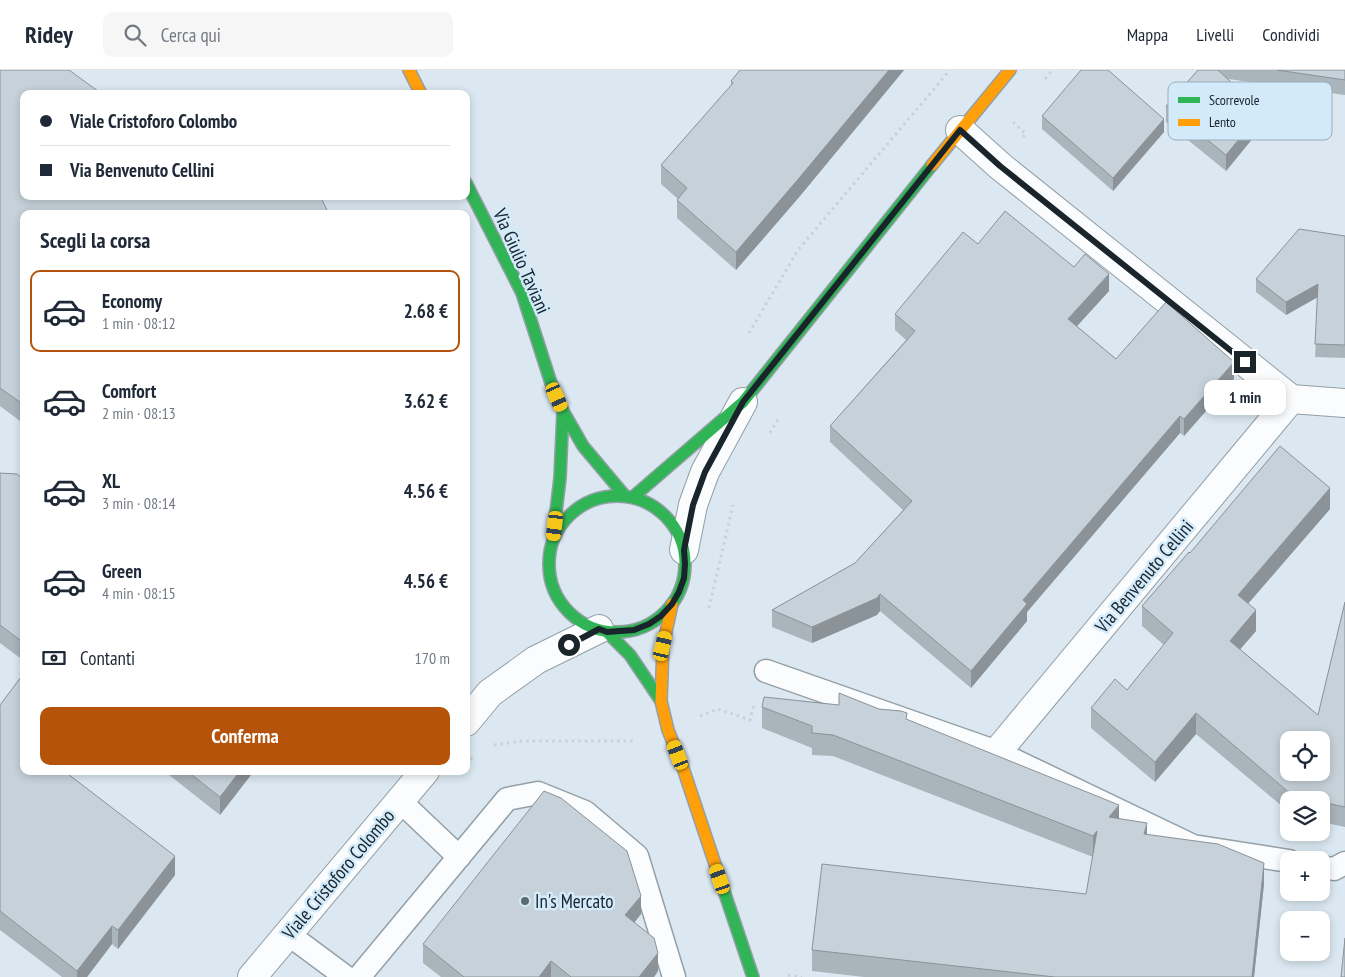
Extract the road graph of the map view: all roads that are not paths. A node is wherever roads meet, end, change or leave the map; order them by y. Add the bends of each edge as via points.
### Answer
1 (409, 70) edge
2 (1010, 70) edge
3 (419, 90) edge
4 (960, 130) junction
5 (470, 191) edge
6 (1291, 399) junction
7 (743, 402) junction
8 (1345, 404) edge
9 (564, 411) junction
10 (629, 496) junction
11 (553, 541) junction
12 (684, 550) junction
13 (672, 604) junction
14 (603, 631) junction
15 (766, 671) road end
16 (661, 701) junction
17 (470, 717) edge
18 (997, 752) junction
19 (422, 775) edge
20 (400, 801) junction
21 (459, 857) junction
22 (1280, 860) edge
23 (1345, 863) edge
24 (1330, 868) edge
25 (288, 934) junction
26 (252, 977) edge
27 (346, 977) edge
28 (359, 977) edge
29 (674, 977) edge
30 (753, 977) edge

1 - 3 main road
2 - 4 main road
4 - 6 street via 1000,166
4 - 7 main road
5 - 9 main road, Via Giulio Taviani via 522,293 551,383
6 - 8 street
6 - 18 street, Via Benvenuto Cellini
7 - 10 main road
7 - 12 street via 705,472 693,505
9 - 10 main road, Via Giulio Taviani via 584,446 610,480
9 - 11 main road, Via Giulio Taviani
10 - 11 main road via 612,496 575,510
10 - 12 main road via 649,504 667,518
11 - 14 main road via 549,567 555,593 570,614
12 - 13 main road via 684,578
13 - 14 main road via 661,616 634,630
13 - 16 main road via 663,646
14 - 16 main road via 630,656
14 - 17 street via 536,660 490,694
15 - 18 lane
16 - 30 main road via 668,730
18 - 22 lane via 1193,846
19 - 20 street, Viale Cristoforo Colombo
20 - 21 lane
20 - 25 street, Viale Cristoforo Colombo
21 - 28 lane
21 - 29 lane via 507,799 538,793 585,812 637,856
23 - 24 lane
25 - 26 street, Viale Cristoforo Colombo
25 - 27 lane

